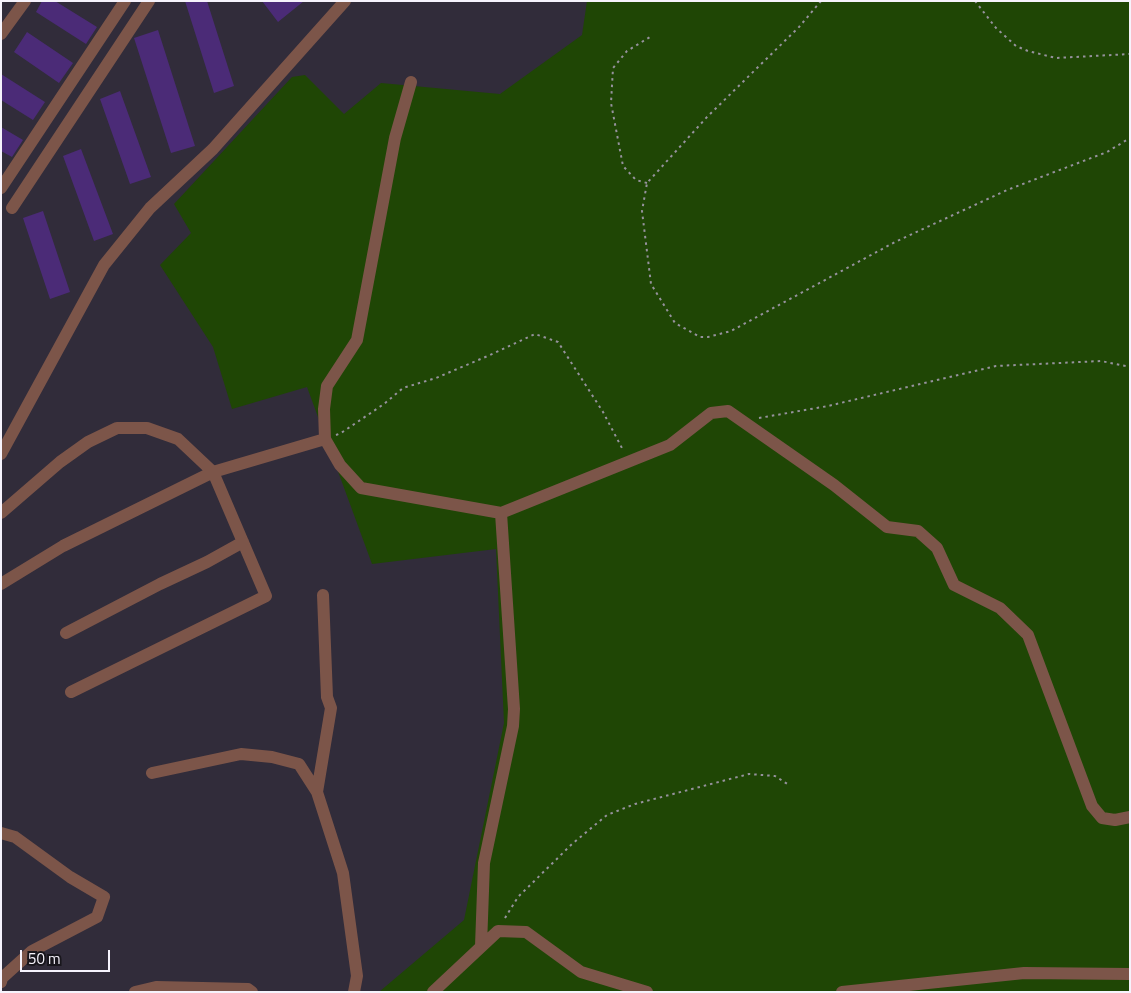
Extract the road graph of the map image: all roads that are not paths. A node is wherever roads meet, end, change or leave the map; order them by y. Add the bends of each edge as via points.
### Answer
1 (25, 1) edge
2 (125, 1) edge
3 (149, 1) edge
4 (345, 1) edge
5 (1, 34) edge
6 (411, 82) dead end
7 (1, 188) edge
8 (12, 208) dead end
9 (325, 439) junction
10 (1, 454) edge
11 (213, 472) junction
12 (1, 512) edge
13 (501, 513) junction
14 (243, 542) junction
15 (1, 584) edge
16 (323, 595) dead end
17 (66, 633) dead end
18 (71, 692) dead end
19 (152, 772) dead end
20 (317, 792) junction
21 (1130, 817) edge
22 (1, 833) edge
23 (481, 946) junction
24 (1130, 974) edge
25 (1, 982) edge
26 (135, 992) edge
27 (252, 992) edge
28 (354, 992) edge
29 (433, 992) edge
30 (647, 992) edge
31 (842, 992) edge

1 - 5 street
2 - 7 street
3 - 8 street
4 - 10 street via 212,149 150,208 104,265
6 - 9 street via 395,138 357,340 327,386
9 - 11 street
9 - 13 street via 340,465 361,488
11 - 12 street via 178,439 148,428 118,428 88,442 60,462
11 - 14 street
11 - 15 street via 63,546
13 - 21 street via 670,445 711,413 728,411 887,526 918,531 937,548 954,584 1000,608 1028,634 1092,806 1102,818
13 - 23 street via 514,709 484,863
14 - 17 street
14 - 18 street via 266,596
16 - 20 street via 327,697 331,708
19 - 20 street via 241,754 272,756 299,764
20 - 28 street via 343,873 357,976
22 - 25 street via 15,837 70,877 104,896 97,917 32,951
23 - 29 street
23 - 30 street via 498,931 526,932 581,972
24 - 31 street via 1024,973
26 - 27 street via 156,987 248,989

